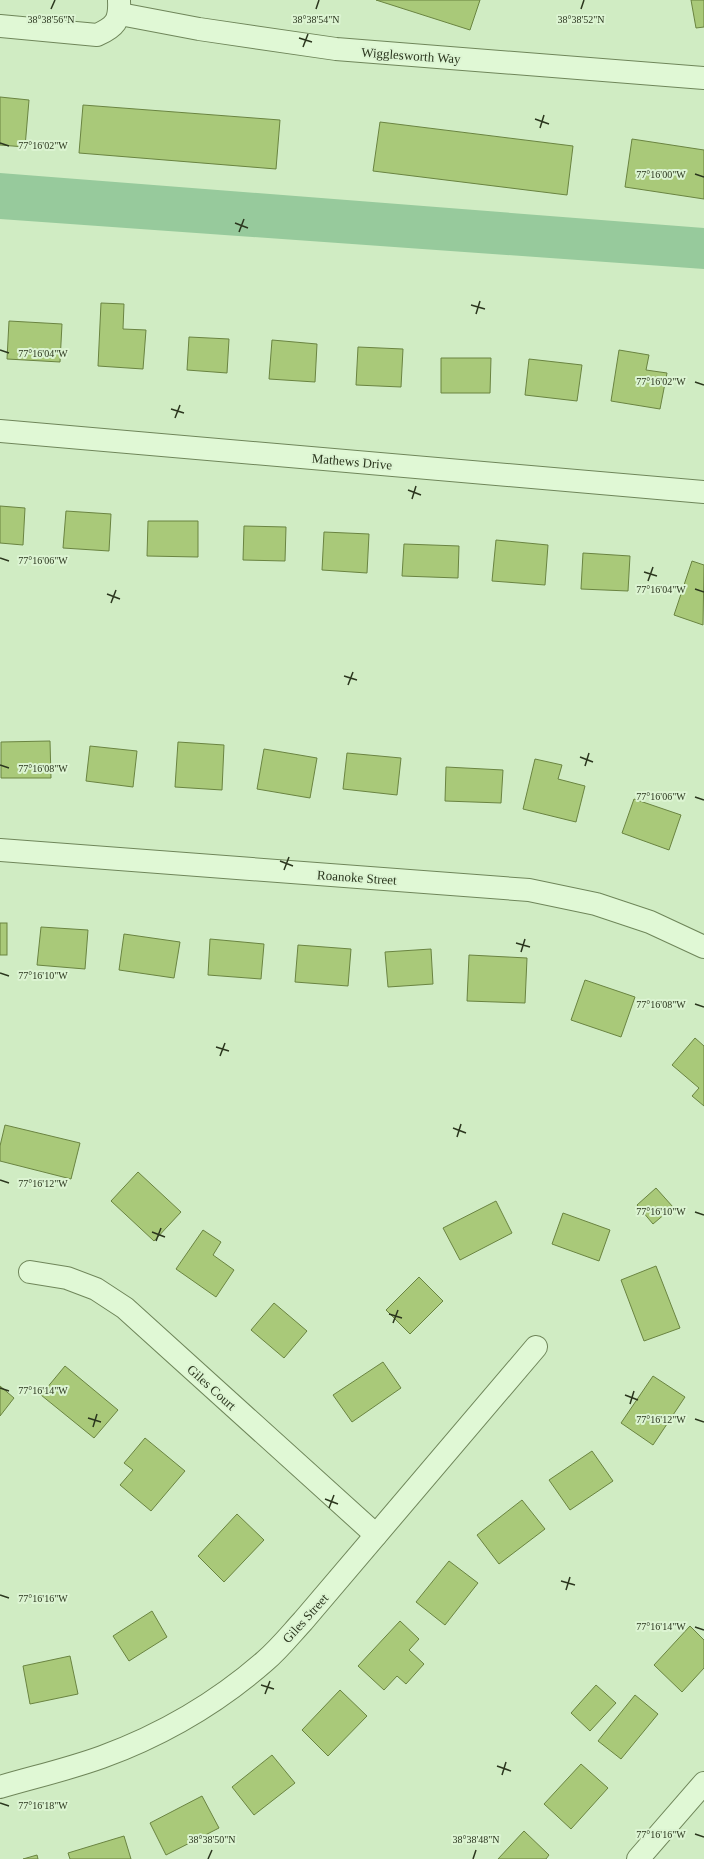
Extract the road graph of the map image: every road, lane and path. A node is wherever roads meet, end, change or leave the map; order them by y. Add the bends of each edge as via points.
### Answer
1 (119, 7) edge
2 (0, 26) edge
3 (704, 78) edge
4 (0, 431) edge
5 (704, 492) edge
6 (0, 850) edge
7 (704, 948) edge
8 (30, 1272) dead end
9 (536, 1347) dead end
10 (376, 1535) junction
11 (704, 1783) edge
12 (0, 1787) edge
13 (638, 1859) edge

1 - 2 street, Wigglesworth Way via 118,20 110,30 97,35
1 - 3 street, Wigglesworth Way via 199,29 336,49
4 - 5 street, Mathews Drive
6 - 7 street, Roanoke Street via 529,890 596,904 650,922
8 - 10 street, Giles Court via 75,1281 96,1289 125,1308
9 - 10 street, Giles Street
10 - 12 street, Giles Street via 303,1621 266,1660 224,1694 179,1723 141,1742 101,1758
11 - 13 street

